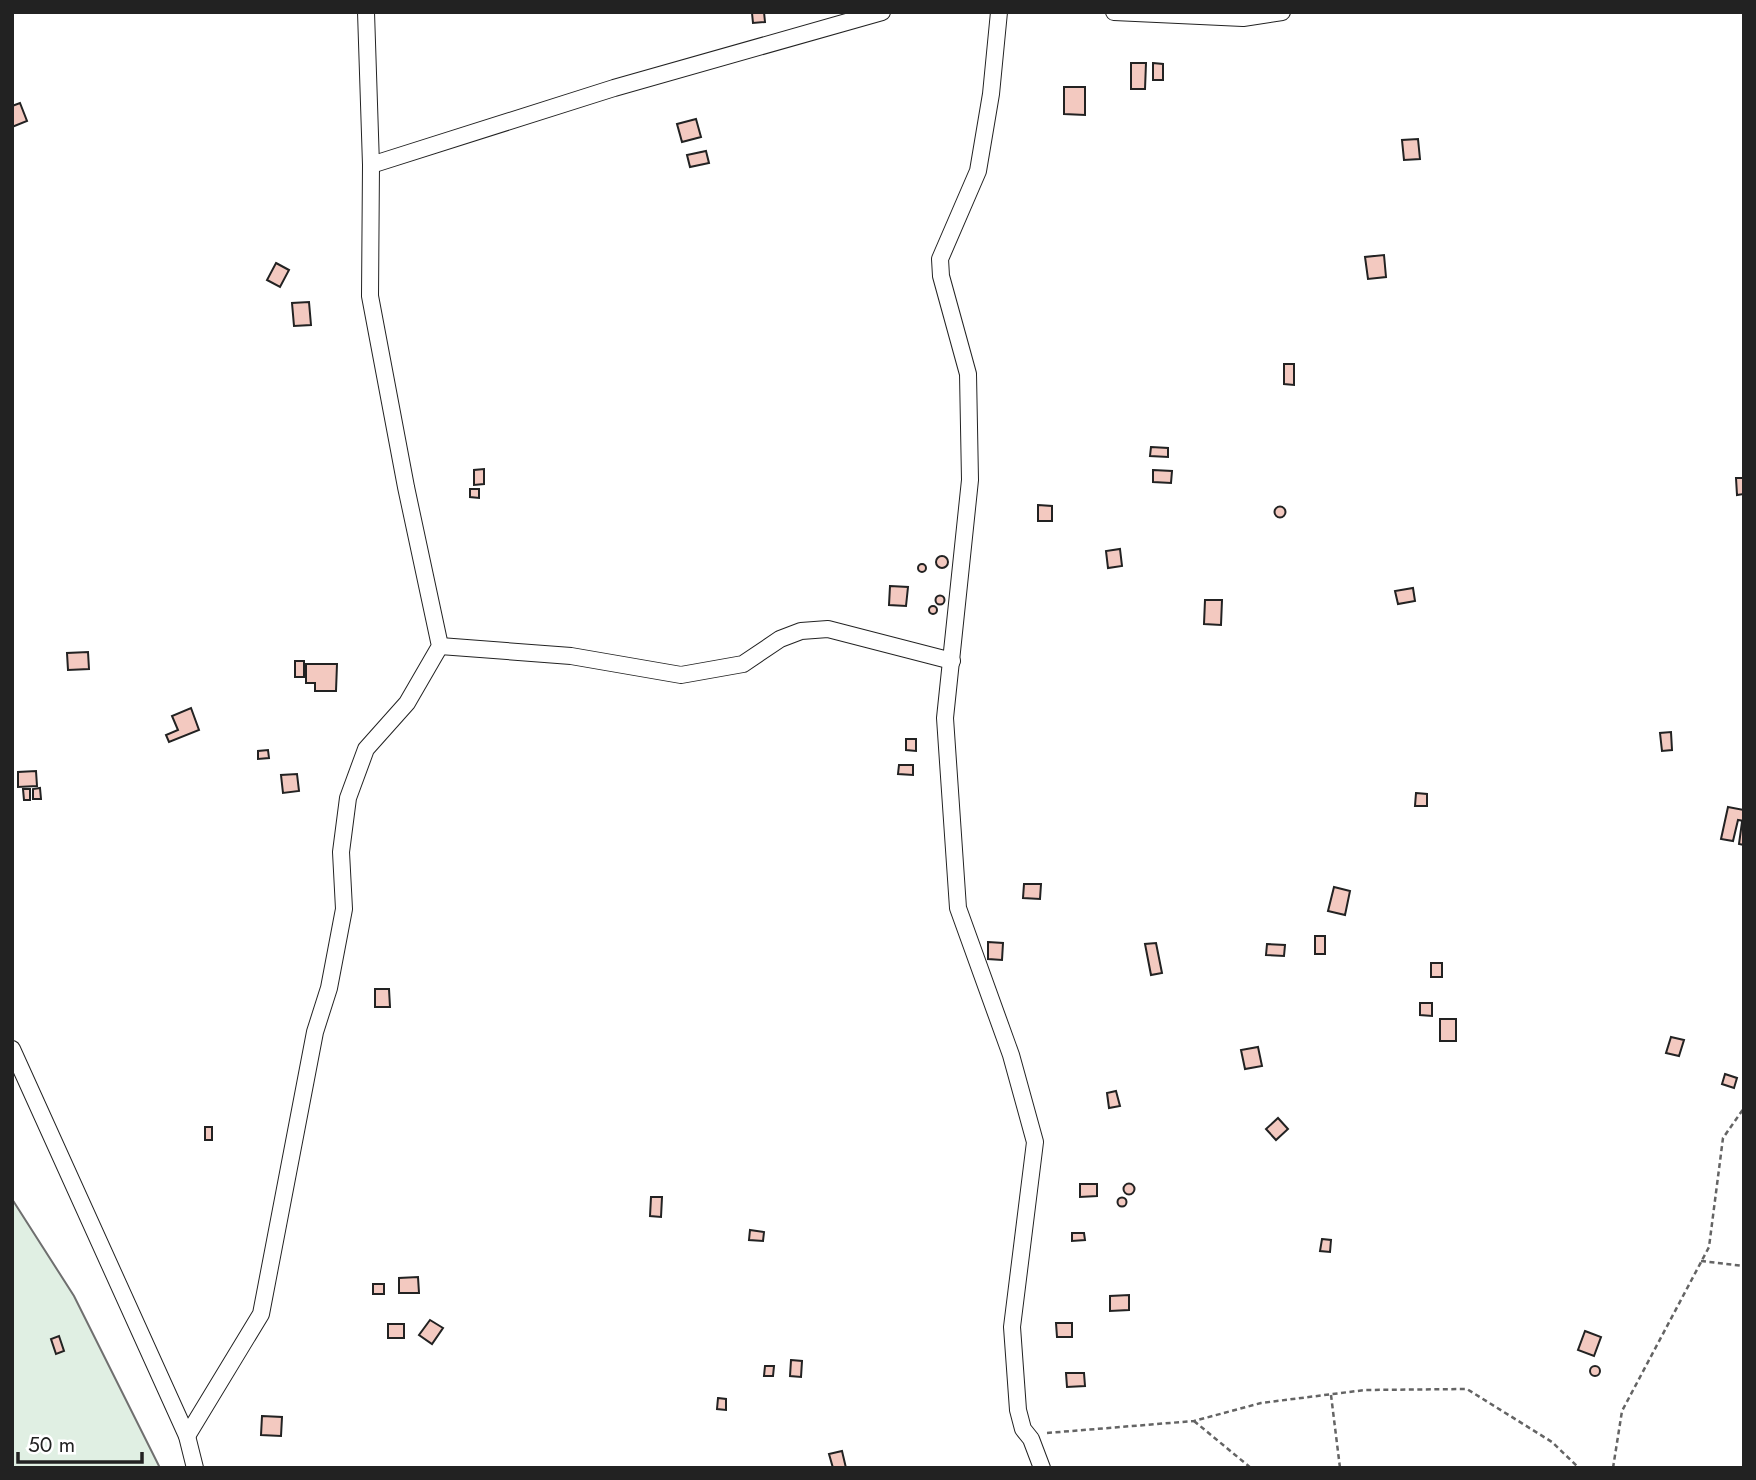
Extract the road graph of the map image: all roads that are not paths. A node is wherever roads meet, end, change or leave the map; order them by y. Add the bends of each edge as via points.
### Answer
1 (366, 12) edge
2 (884, 12) edge
3 (999, 12) edge
4 (1114, 12) edge
5 (1282, 12) edge
6 (372, 165) junction
7 (440, 646) junction
8 (952, 661) junction
9 (12, 1049) edge
10 (187, 1436) junction
11 (195, 1468) edge
12 (1042, 1468) edge

1 - 6 street
2 - 6 street via 614,88
3 - 8 street via 978,171 940,259 968,374 970,480
4 - 5 street via 1243,18
6 - 7 street via 370,296
7 - 8 street via 571,656 681,675 743,664 780,639 828,629
7 - 10 street via 407,702 366,749 348,798 341,852 344,909 329,988 315,1032 261,1314
8 - 12 street via 945,718 958,908 1012,1055 1035,1142 1012,1326 1018,1410
9 - 10 street
10 - 11 street

